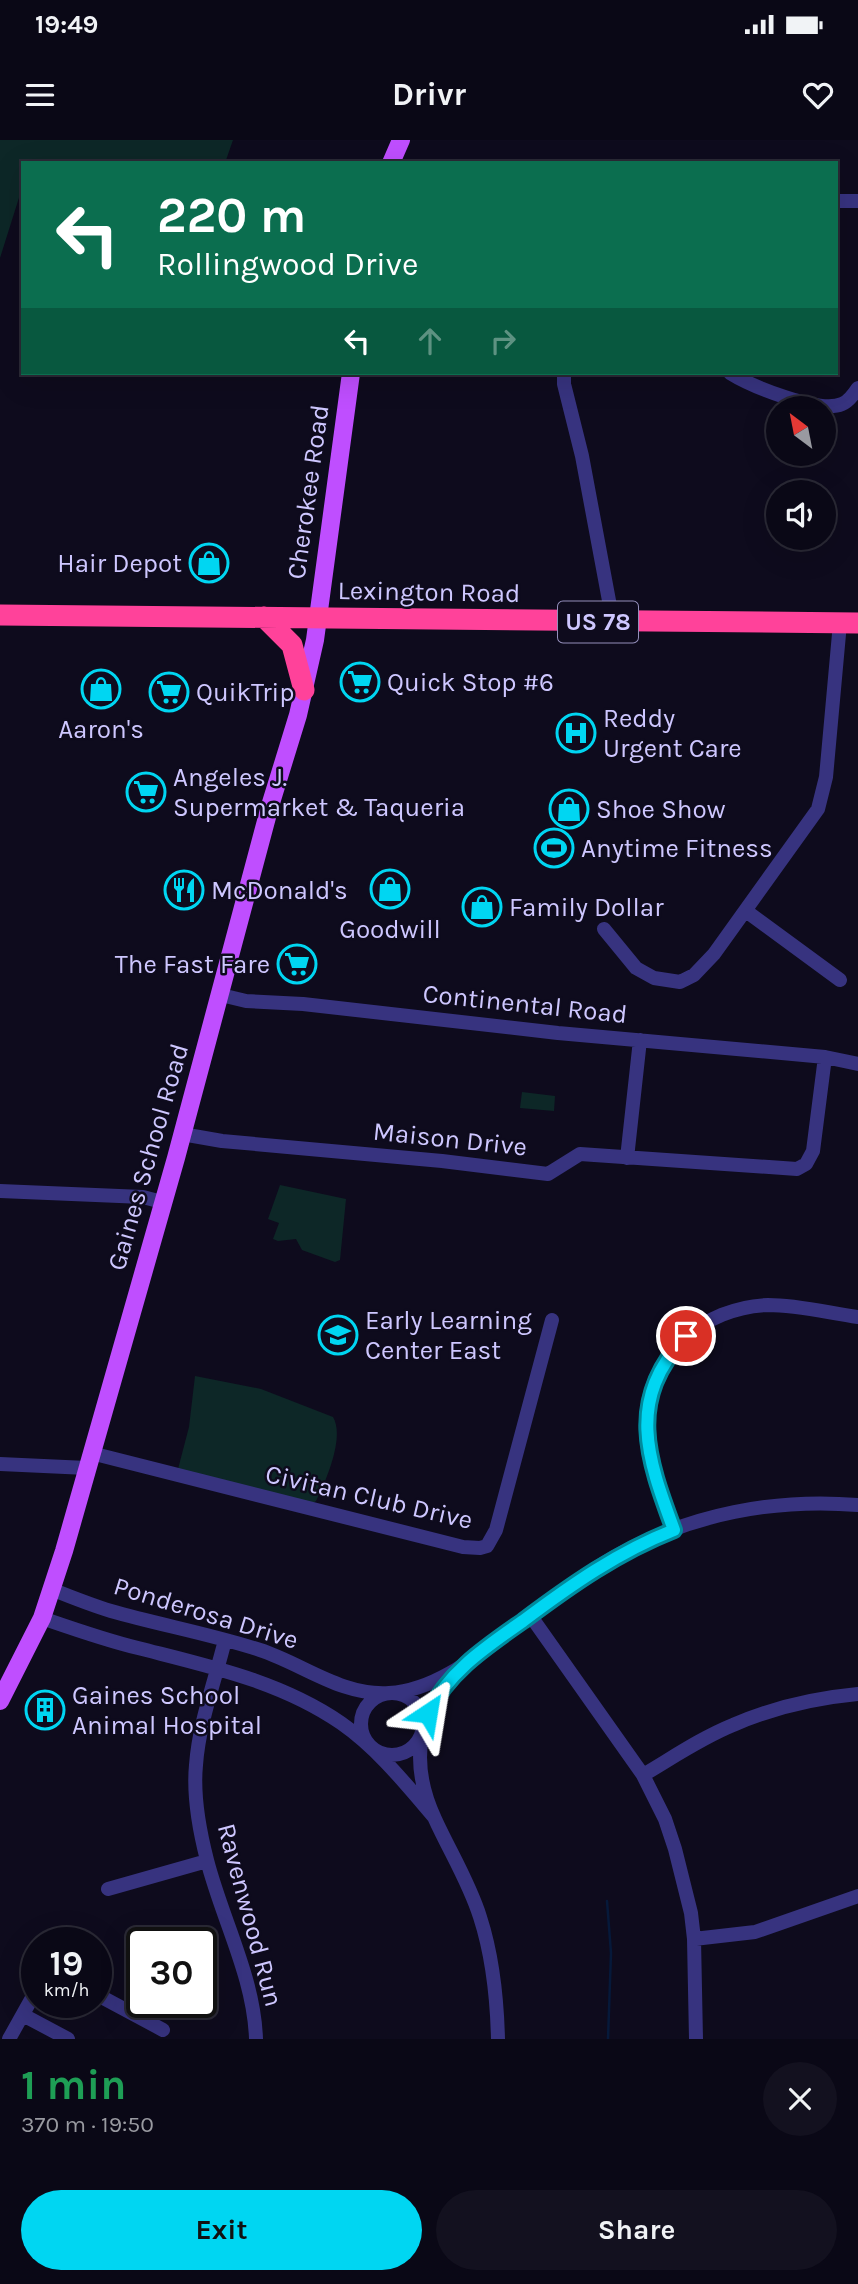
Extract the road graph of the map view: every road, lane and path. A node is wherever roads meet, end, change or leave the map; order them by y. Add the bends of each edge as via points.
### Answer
1 (401, 140) edge
2 (392, 161) edge
3 (838, 201) edge
4 (858, 201) edge
5 (858, 207) edge
6 (351, 375) edge
7 (564, 375) edge
8 (734, 375) edge
9 (858, 388) edge
10 (0, 615) edge
11 (264, 617) junction
12 (318, 618) junction
13 (613, 622) junction
14 (849, 623) edge
15 (304, 690) junction
16 (747, 911) junction
17 (604, 929) dead end
18 (840, 979) dead end
19 (221, 995) junction
20 (640, 1040) junction
21 (825, 1057) junction
22 (858, 1064) edge
23 (182, 1134) junction
24 (628, 1158) junction
25 (0, 1191) edge
26 (162, 1202) junction
27 (858, 1317) edge
28 (552, 1320) dead end
29 (89, 1460) junction
30 (0, 1464) edge
31 (858, 1505) edge
32 (674, 1530) junction
33 (51, 1590) junction
34 (530, 1615) junction
35 (42, 1618) junction
36 (225, 1640) junction
37 (464, 1664) junction
38 (218, 1669) junction
39 (390, 1693) junction
40 (858, 1694) edge
41 (0, 1701) edge
42 (422, 1732) junction
43 (371, 1747) junction
44 (643, 1775) junction
45 (434, 1817) junction
46 (207, 1861) junction
47 (107, 1889) dead end
48 (858, 1896) edge
49 (694, 1939) junction
50 (112, 2003) edge
51 (21, 2018) edge
52 (29, 2018) edge
53 (163, 2030) dead end
54 (9, 2039) edge
55 (68, 2039) edge
56 (256, 2039) edge
57 (498, 2039) edge
58 (696, 2039) edge

1 - 2 main road
3 - 4 street
4 - 5 street
6 - 12 main road, Cherokee Road
7 - 13 street
8 - 9 street via 784,397 830,406 844,404
10 - 11 highway, Lexington Road / US 78
11 - 12 highway, Lexington Road / US 78
11 - 15 highway via 292,645
12 - 13 highway, Lexington Road / US 78
12 - 15 main road, Gaines School Road
13 - 14 highway, Lexington Road / US 78
14 - 16 street via 827,777 818,809
15 - 19 main road, Gaines School Road
16 - 17 street via 714,954 680,982 654,978 636,968
16 - 18 street
19 - 20 street, Continental Road
19 - 23 main road, Gaines School Road
20 - 21 street, Continental Road
20 - 24 street
21 - 22 street, Continental Road
21 - 24 street, Maison Drive via 813,1151 797,1170
23 - 24 street, Maison Drive via 548,1174 580,1154
23 - 26 main road, Gaines School Road
25 - 26 street via 142,1197
26 - 29 main road, Gaines School Road
27 - 32 street via 754,1306 711,1319 673,1350 653,1386 646,1422 651,1462
28 - 29 street, Civitan Club Drive via 496,1530 487,1546 463,1548
29 - 30 street
29 - 33 main road, Gaines School Road
31 - 32 street, Ponderosa Drive via 782,1504 719,1515
32 - 34 street, Ponderosa Drive via 609,1560
33 - 35 main road, Gaines School Road
33 - 36 street, Ponderosa Drive
34 - 37 street, Ponderosa Drive
34 - 44 street
35 - 38 street, Ponderosa Drive
35 - 41 main road, Gaines School Road
36 - 38 street, Ravenwood Run
36 - 39 street, Ponderosa Drive via 279,1657 350,1689
37 - 39 street, Ponderosa Drive via 422,1685
37 - 42 street, Ponderosa Drive via 435,1700
38 - 43 street, Ponderosa Drive via 260,1681 313,1705
38 - 46 street, Ravenwood Run via 196,1764 197,1805
39 - 42 street via 410,1698 417,1705
39 - 43 street via 371,1701 365,1709 361,1729
40 - 44 street via 814,1700 751,1718 713,1734
42 - 43 street via 416,1744 399,1755 379,1753
42 - 45 street via 422,1775
43 - 45 street, Ponderosa Drive
44 - 49 street via 675,1849
45 - 57 street via 480,1916 494,1976
46 - 47 street
46 - 56 street, Ravenwood Run via 253,2009
48 - 49 street via 755,1933
49 - 58 street
50 - 53 street
51 - 54 street
52 - 55 street

